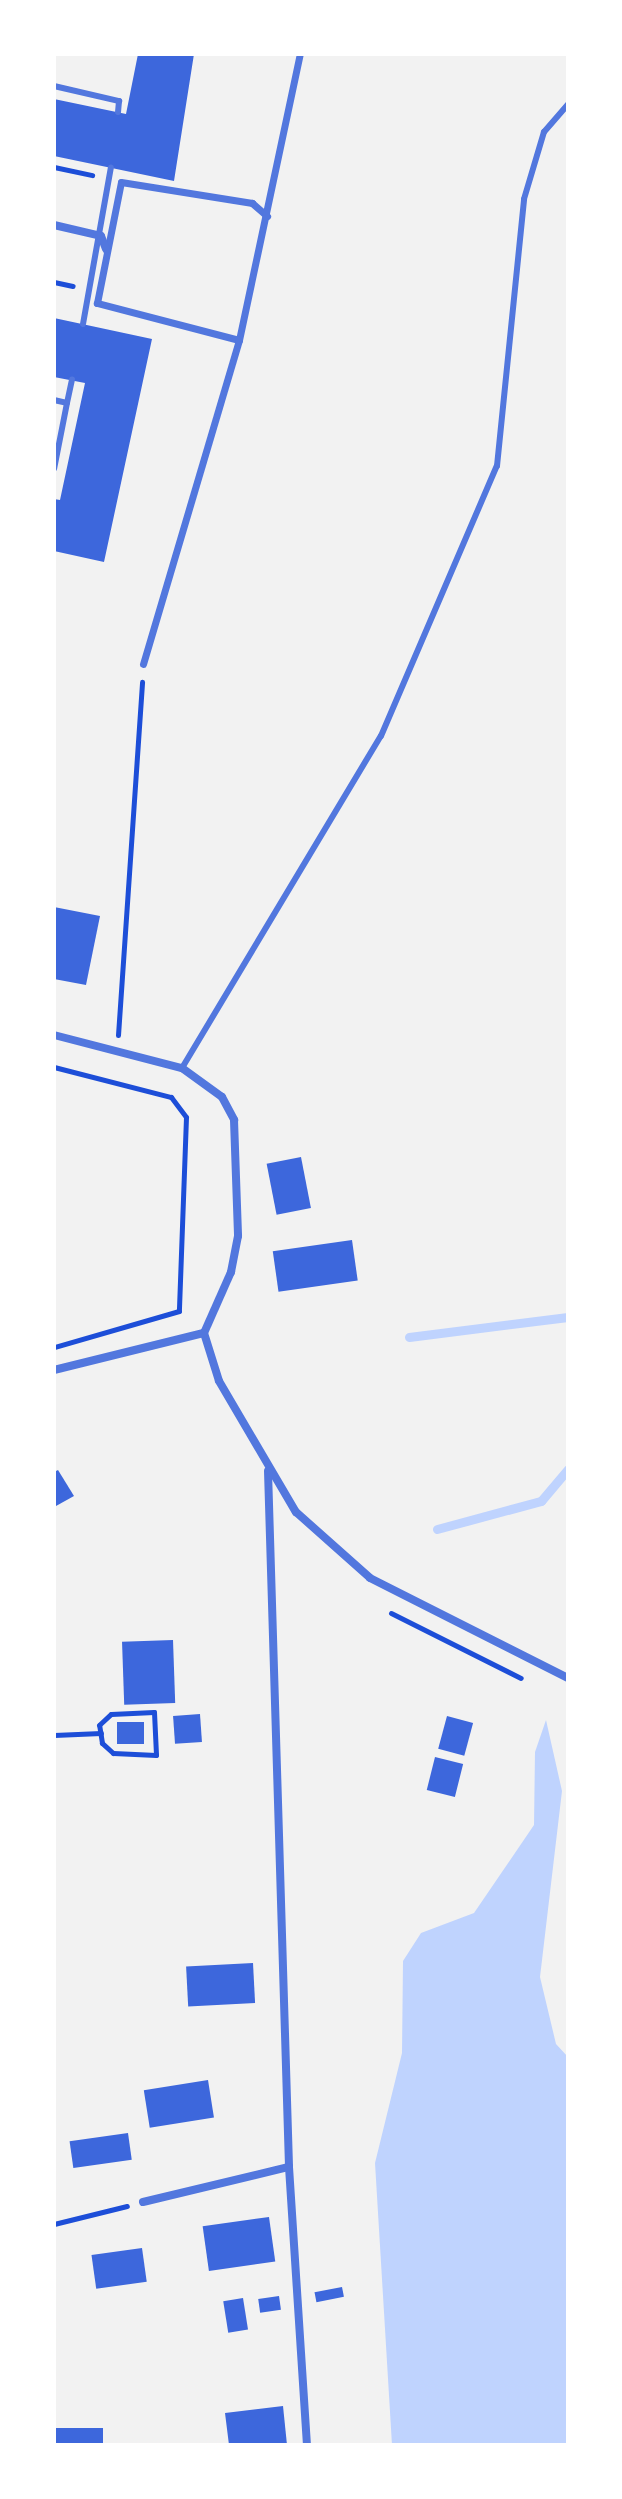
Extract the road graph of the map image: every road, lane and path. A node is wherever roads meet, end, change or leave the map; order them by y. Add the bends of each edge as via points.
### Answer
1 (300, 54) edge
2 (54, 86) edge
3 (568, 104) edge
4 (118, 112) dead end
5 (54, 167) edge
6 (111, 167) dead end
7 (109, 179) junction
8 (267, 216) junction
9 (54, 225) edge
10 (101, 236) junction
11 (106, 249) junction
12 (83, 324) dead end
13 (239, 340) junction
14 (72, 380) dead end
15 (54, 400) edge
16 (67, 403) junction
17 (54, 469) edge
18 (143, 664) joint
19 (54, 1035) edge
20 (117, 1048) junction
21 (54, 1067) edge
22 (182, 1068) junction
23 (204, 1333) junction
24 (54, 1347) edge
25 (54, 1370) edge
26 (268, 1471) junction
27 (383, 1609) dead end
28 (568, 1678) edge
29 (528, 1681) dead end
30 (101, 1733) junction
31 (54, 1735) edge
32 (289, 2167) junction
33 (143, 2202) joint
34 (54, 2224) edge
35 (307, 2445) edge

1 - 8 street
2 - 4 lane via 119,101
3 - 22 lane via 544,132 524,199 497,466 381,736
5 - 7 path
6 - 7 lane
7 - 10 lane
8 - 11 street via 252,203 121,182
8 - 13 street
9 - 10 street
10 - 11 street
10 - 12 lane
11 - 13 street via 97,303
13 - 18 street
14 - 16 lane
15 - 16 lane
16 - 17 lane
18 - 20 path
19 - 20 street
20 - 22 street
21 - 24 path via 171,1097 186,1117 179,1311
22 - 23 street via 222,1097 238,1153 231,1272
23 - 25 street
23 - 26 street via 219,1381
26 - 28 street via 296,1512 370,1578
26 - 32 street
27 - 29 path
30 - 30 path via 113,1753 156,1755 154,1712 111,1714
30 - 31 path
32 - 33 street
32 - 35 street
33 - 34 path

